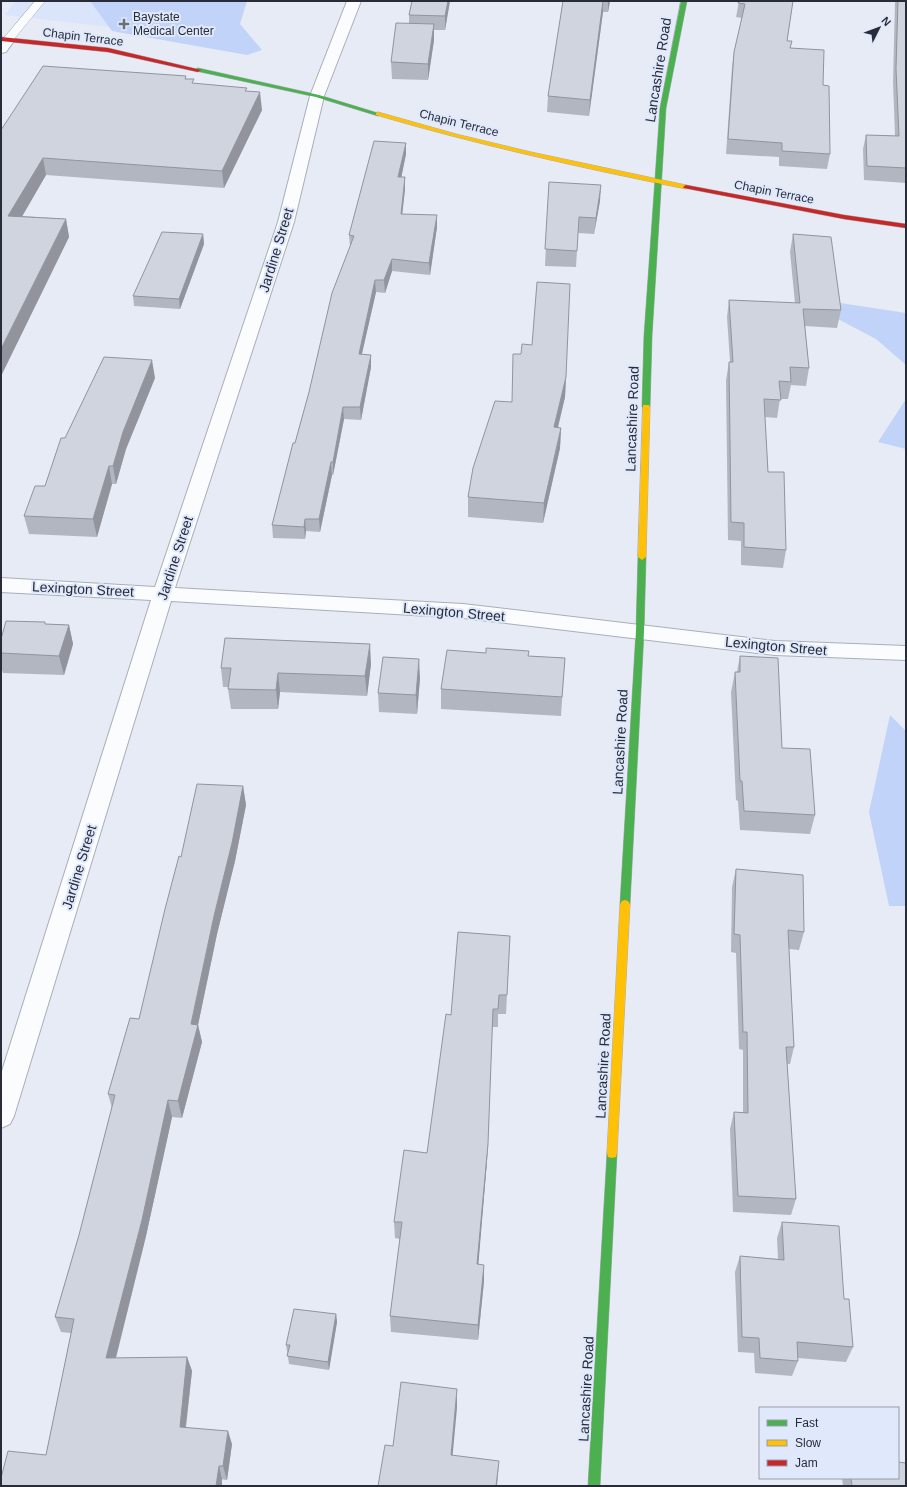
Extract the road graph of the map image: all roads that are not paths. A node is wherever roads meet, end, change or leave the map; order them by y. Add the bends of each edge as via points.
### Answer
1 (40, 1) edge
2 (354, 1) edge
3 (684, 1) edge
4 (2, 43) edge
5 (317, 96) junction
6 (659, 182) junction
7 (906, 226) edge
8 (1, 585) edge
9 (164, 594) junction
10 (640, 631) junction
11 (906, 653) edge
12 (1, 1116) edge
13 (594, 1486) edge

1 - 4 lane
2 - 5 street, Jardine Street
3 - 6 street, Lancashire Road via 664,108
4 - 5 street, Chapin Terrace via 108,50
5 - 6 street, Chapin Terrace via 446,134
5 - 9 street, Jardine Street via 286,222
6 - 7 street, Chapin Terrace via 844,217
6 - 10 street, Lancashire Road via 648,336
8 - 9 street, Lexington Street
9 - 10 street, Lexington Street via 463,611
9 - 12 street, Jardine Street
10 - 11 street, Lexington Street via 775,648
10 - 13 street, Lancashire Road

